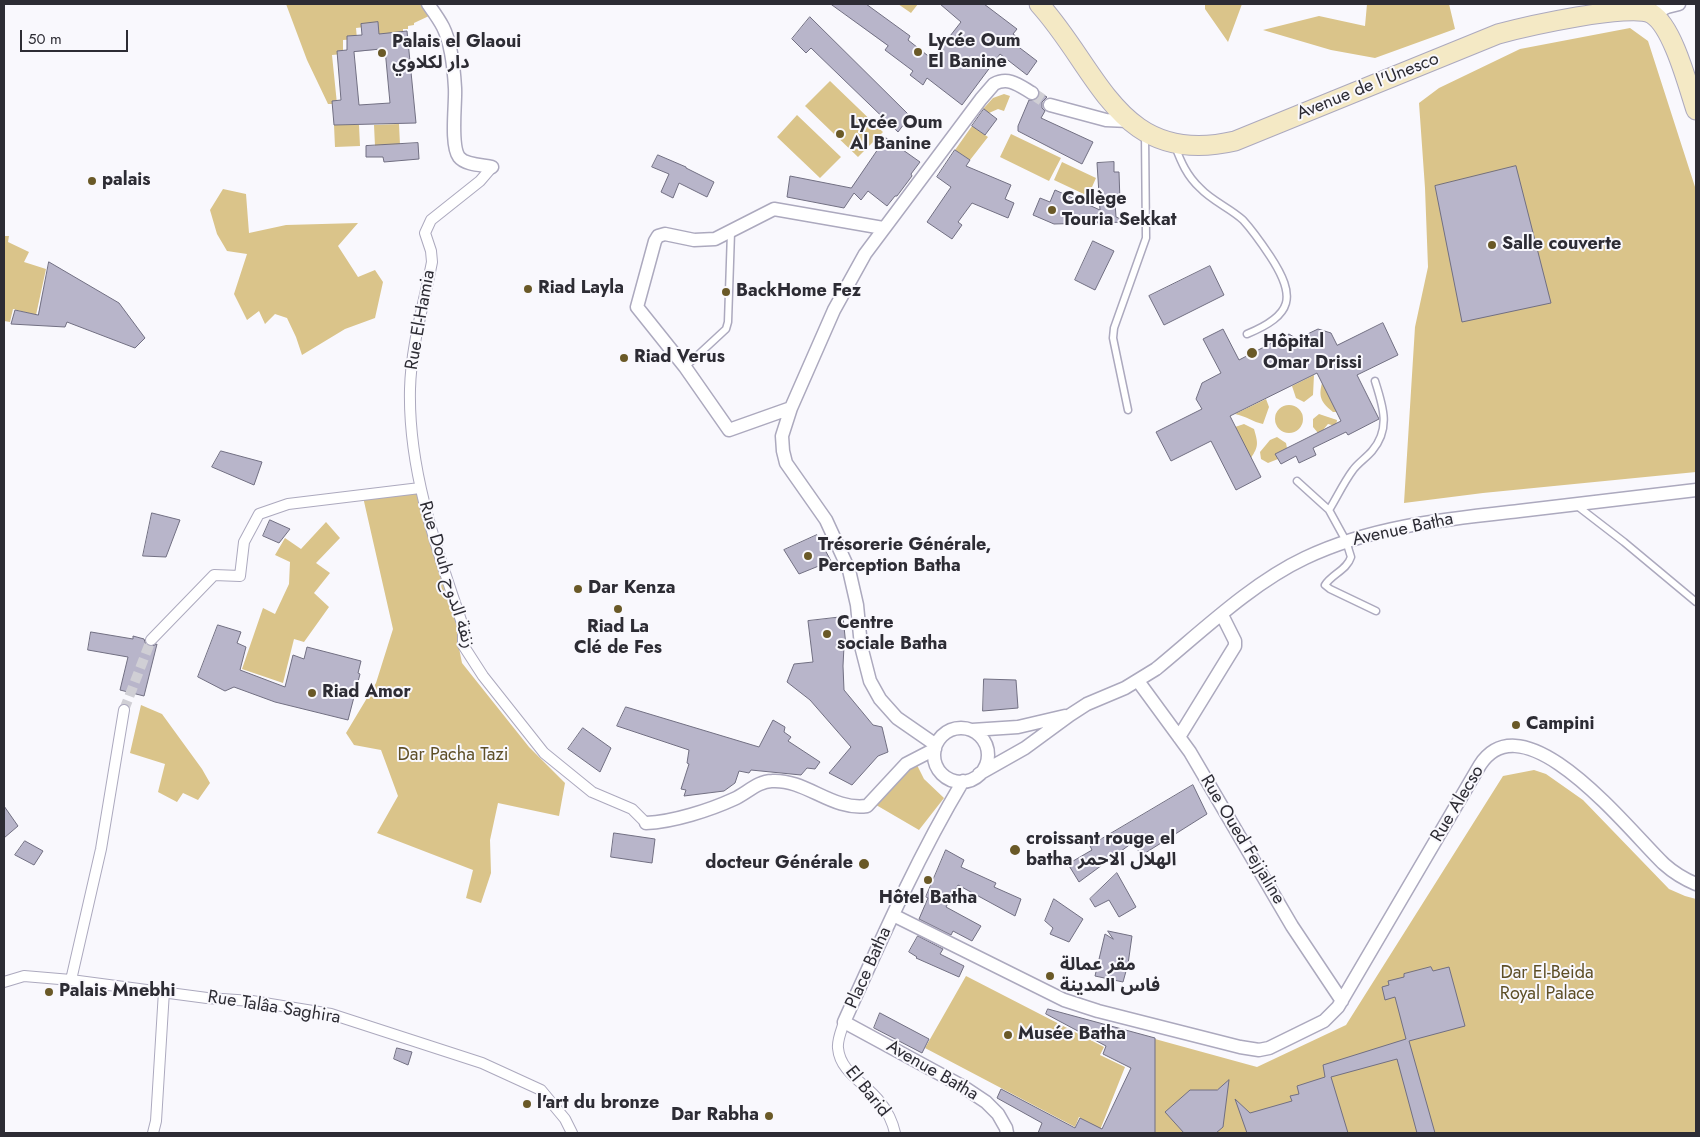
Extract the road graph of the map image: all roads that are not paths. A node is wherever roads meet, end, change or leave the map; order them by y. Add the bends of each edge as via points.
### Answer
1 (428, 4) edge
2 (1039, 4) edge
3 (1666, 7) edge
4 (1032, 93) tunnel mouth
5 (1050, 105) tunnel mouth
6 (1696, 110) edge
7 (1129, 121) junction
8 (1145, 132) junction
9 (1174, 142) junction
10 (492, 167) joint
11 (884, 228) junction
12 (731, 232) junction
13 (1247, 334) dead end
14 (685, 367) junction
15 (1375, 381) dead end
16 (791, 408) junction
17 (1128, 410) dead end
18 (1297, 481) dead end
19 (420, 488) junction
20 (1696, 490) edge
21 (1574, 504) junction
22 (1329, 510) junction
23 (1346, 541) junction
24 (1696, 602) edge
25 (1376, 611) dead end
26 (1222, 615) junction
27 (150, 640) tunnel mouth
28 (1138, 681) junction
29 (124, 710) tunnel mouth
30 (1070, 715) junction
31 (972, 730) junction
32 (1180, 737) junction
33 (936, 747) junction
34 (979, 774) junction
35 (963, 781) junction
36 (646, 823) joint
37 (1696, 884) edge
38 (893, 915) junction
39 (71, 980) junction
40 (4, 982) edge
41 (164, 991) junction
42 (1342, 1001) junction
43 (844, 1022) junction
44 (1010, 1132) edge
45 (153, 1133) edge
46 (572, 1133) edge
47 (895, 1133) edge

1 - 10 street, Rue El-Hamia via 444,28 452,60 454,138 459,157
2 - 7 main road, Avenue de l'Unesco via 1112,104
3 - 6 main road, Avenue de l'Unesco via 1667,32
3 - 9 main road, Avenue de l'Unesco via 1522,27 1235,141 1214,146
4 - 11 street via 1013,81 994,84
5 - 7 street via 1106,120
7 - 8 main road, Avenue de l'Unesco
8 - 9 main road, Avenue de l'Unesco
8 - 17 lane via 1146,238 1113,338
9 - 13 lane via 1184,169 1201,190 1242,219 1259,239 1285,282 1287,304 1279,316
10 - 19 street, Rue El-Hamia via 480,181 431,220 425,233 432,262 416,338 410,388 412,449
11 - 12 street via 774,209
11 - 16 street via 865,254 839,301
12 - 14 lane via 726,329
12 - 14 street via 706,240 665,234 658,236 655,242 637,307
14 - 16 street via 729,430
15 - 22 lane via 1383,410 1383,434 1353,470
16 - 33 street via 782,436 784,458 826,520 849,570 870,682 896,718
18 - 22 lane
19 - 27 street via 288,504 259,514 244,542 240,576 214,575
19 - 36 street, Rue Douh زنقة الدوح via 463,626 463,645 478,668 544,753 592,792 632,809
20 - 21 street, Avenue Batha
21 - 23 street, Avenue Batha via 1399,527
21 - 24 lane
22 - 23 lane
23 - 25 lane via 1352,557 1350,562 1325,585
23 - 26 street, Avenue Batha via 1279,572
26 - 28 street, Avenue Batha
26 - 32 street via 1235,643
28 - 30 street, Avenue Batha
28 - 32 street, Rue Oued Fejjaline
29 - 39 street via 100,849
30 - 31 street, Avenue Batha via 1018,727
30 - 34 street, Avenue Batha via 1025,748
31 - 33 street via 951,730 941,737
31 - 34 street via 987,750 987,761
32 - 42 street, Rue Oued Fejjaline via 1292,926
33 - 35 street via 935,762 942,774
33 - 36 street via 906,764 867,806 843,805 799,786 772,781 713,806 662,822
34 - 35 street
35 - 38 street
37 - 42 street, Rue Alecso via 1664,864 1605,803 1561,765 1525,747 1511,745 1498,748 1488,754 1480,765
38 - 42 street, Rue Alecso via 1064,1000 1247,1049 1269,1048 1316,1025 1328,1018
38 - 43 street, Place Batha
39 - 40 street, Rue Talâa Saghira via 24,976
39 - 41 street, Rue Talâa Saghira
41 - 45 street
41 - 46 street, Rue Talâa Saghira via 330,1014 482,1063 541,1090 565,1119
43 - 44 street, Avenue Batha via 962,1086 986,1102
43 - 47 street, El Barid via 837,1047 842,1059 849,1072 880,1102

